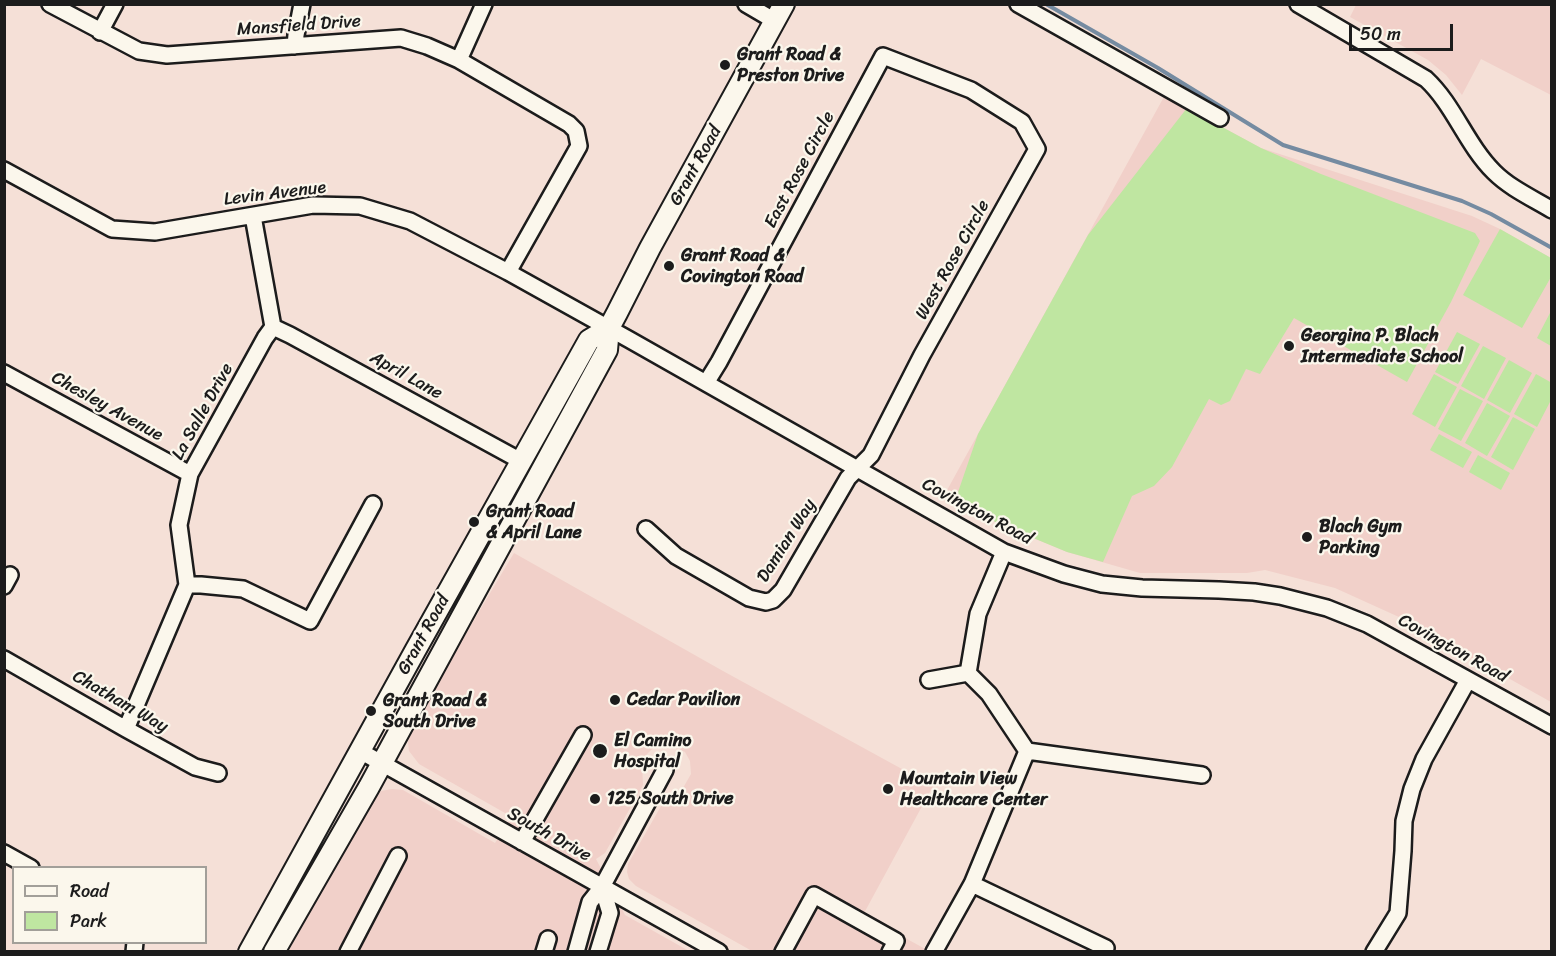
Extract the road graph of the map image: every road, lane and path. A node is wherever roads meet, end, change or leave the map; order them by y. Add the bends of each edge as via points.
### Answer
1 (50, 4) edge
2 (115, 4) edge
3 (302, 4) edge
4 (484, 4) edge
5 (746, 4) edge
6 (1018, 4) edge
7 (1298, 4) edge
8 (779, 13) edge
9 (100, 32) junction
10 (295, 46) junction
11 (459, 60) junction
12 (971, 90) joint
13 (1220, 118) dead end
14 (4, 170) edge
15 (1551, 210) edge
16 (253, 216) junction
17 (508, 272) junction
18 (273, 327) junction
19 (609, 328) junction
20 (4, 373) edge
21 (706, 383) junction
22 (521, 461) junction
23 (858, 469) junction
24 (190, 474) junction
25 (373, 504) dead end
26 (646, 529) dead end
27 (1004, 552) junction
28 (187, 585) junction
29 (4, 658) edge
30 (968, 673) junction
31 (929, 680) dead end
32 (1468, 680) junction
33 (1551, 726) edge
34 (126, 729) junction
35 (583, 735) dead end
36 (360, 751) junction
37 (1027, 751) junction
38 (382, 764) junction
39 (665, 770) dead end
40 (218, 773) dead end
41 (1202, 775) dead end
42 (522, 842) junction
43 (4, 853) edge
44 (398, 856) dead end
45 (29, 866) edge
46 (972, 884) junction
47 (602, 887) junction
48 (1106, 948) dead end
49 (249, 951) edge
50 (274, 951) edge
51 (348, 951) edge
52 (576, 951) edge
53 (598, 951) edge
54 (719, 951) edge
55 (783, 951) edge
56 (890, 951) edge
57 (934, 951) edge
58 (1374, 951) edge

1 - 9 street, Mansfield Drive
2 - 9 street
3 - 10 street
4 - 11 street
5 - 8 street
6 - 13 street
7 - 15 street via 1426,79 1438,90 1493,171
8 - 19 main road, Grant Road
9 - 10 street, Mansfield Drive via 139,51 167,55
10 - 11 street, Mansfield Drive via 401,38
11 - 17 street, Mansfield Drive via 576,131 579,147
12 - 21 street, East Rose Circle via 883,56
12 - 23 street, West Rose Circle via 1022,122 1037,149 871,455
14 - 16 street, Levin Avenue via 112,228 155,232
16 - 17 street, Levin Avenue via 313,205 360,206 410,220
16 - 18 street
17 - 19 street, Levin Avenue
18 - 22 street, April Lane
18 - 24 street, La Salle Drive
19 - 21 street, Covington Road
19 - 22 main road, Grant Road via 589,339
19 - 38 main road, Grant Road via 607,350
20 - 24 street, Chesley Avenue
21 - 23 street, Covington Road
22 - 36 main road, Grant Road
23 - 26 street, Damian Way via 848,478 792,577 773,600 766,602 749,598 676,556
23 - 27 street, Covington Road
24 - 28 street, La Salle Drive via 179,525
25 - 28 street via 310,621 243,590
27 - 30 street via 978,614
27 - 32 street, Covington Road via 1102,584 1254,592 1327,608 1366,624
28 - 34 street
29 - 34 street, Chatham Way
30 - 31 street
30 - 37 street via 989,694
32 - 33 street, Covington Road
32 - 58 street via 1424,759 1412,789 1404,821 1398,913
34 - 40 street, Chatham Way via 195,767
35 - 42 street
36 - 38 street, South Drive
36 - 49 main road, Grant Road
37 - 41 street
37 - 46 street
38 - 42 street, South Drive
38 - 50 main road, Grant Road
39 - 47 street
42 - 47 street, South Drive
43 - 45 street
44 - 51 street
46 - 48 street
46 - 57 street
47 - 52 street via 590,902
47 - 53 street via 610,913
47 - 54 street, South Drive
55 - 56 street via 814,895 896,941

